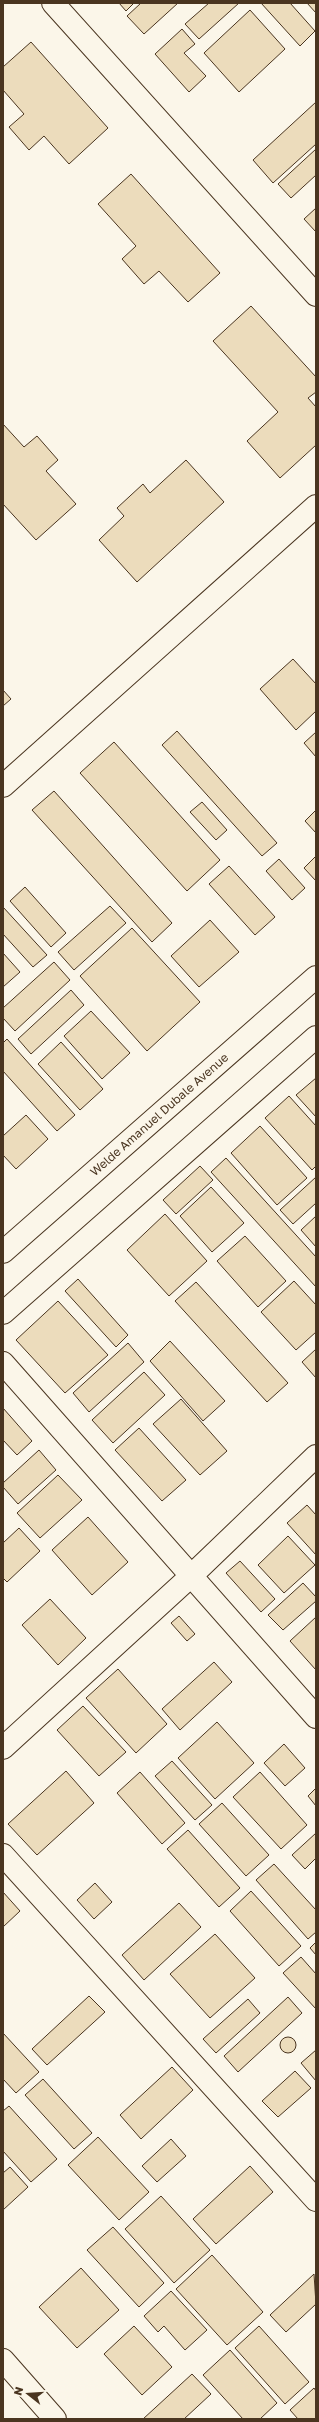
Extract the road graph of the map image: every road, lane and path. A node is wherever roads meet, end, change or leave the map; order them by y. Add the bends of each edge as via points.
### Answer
1 (53, 3) edge
2 (316, 295) edge
3 (316, 506) edge
4 (3, 786) edge
5 (316, 977) edge
6 (316, 1037) edge
7 (3, 1252) edge
8 (3, 1313) edge
9 (3, 1363) edge
10 (316, 1456) edge
11 (190, 1577) junction
12 (316, 1717) edge
13 (3, 1748) edge
14 (3, 1855) edge
15 (316, 2200) edge
16 (3, 2360) edge
17 (55, 2419) edge

1 - 2 street
3 - 4 street
5 - 7 street, Welde Amanuel Dubale Avenue
6 - 8 street
9 - 11 street
10 - 11 street
11 - 12 street
11 - 13 street
14 - 15 street
16 - 17 street

